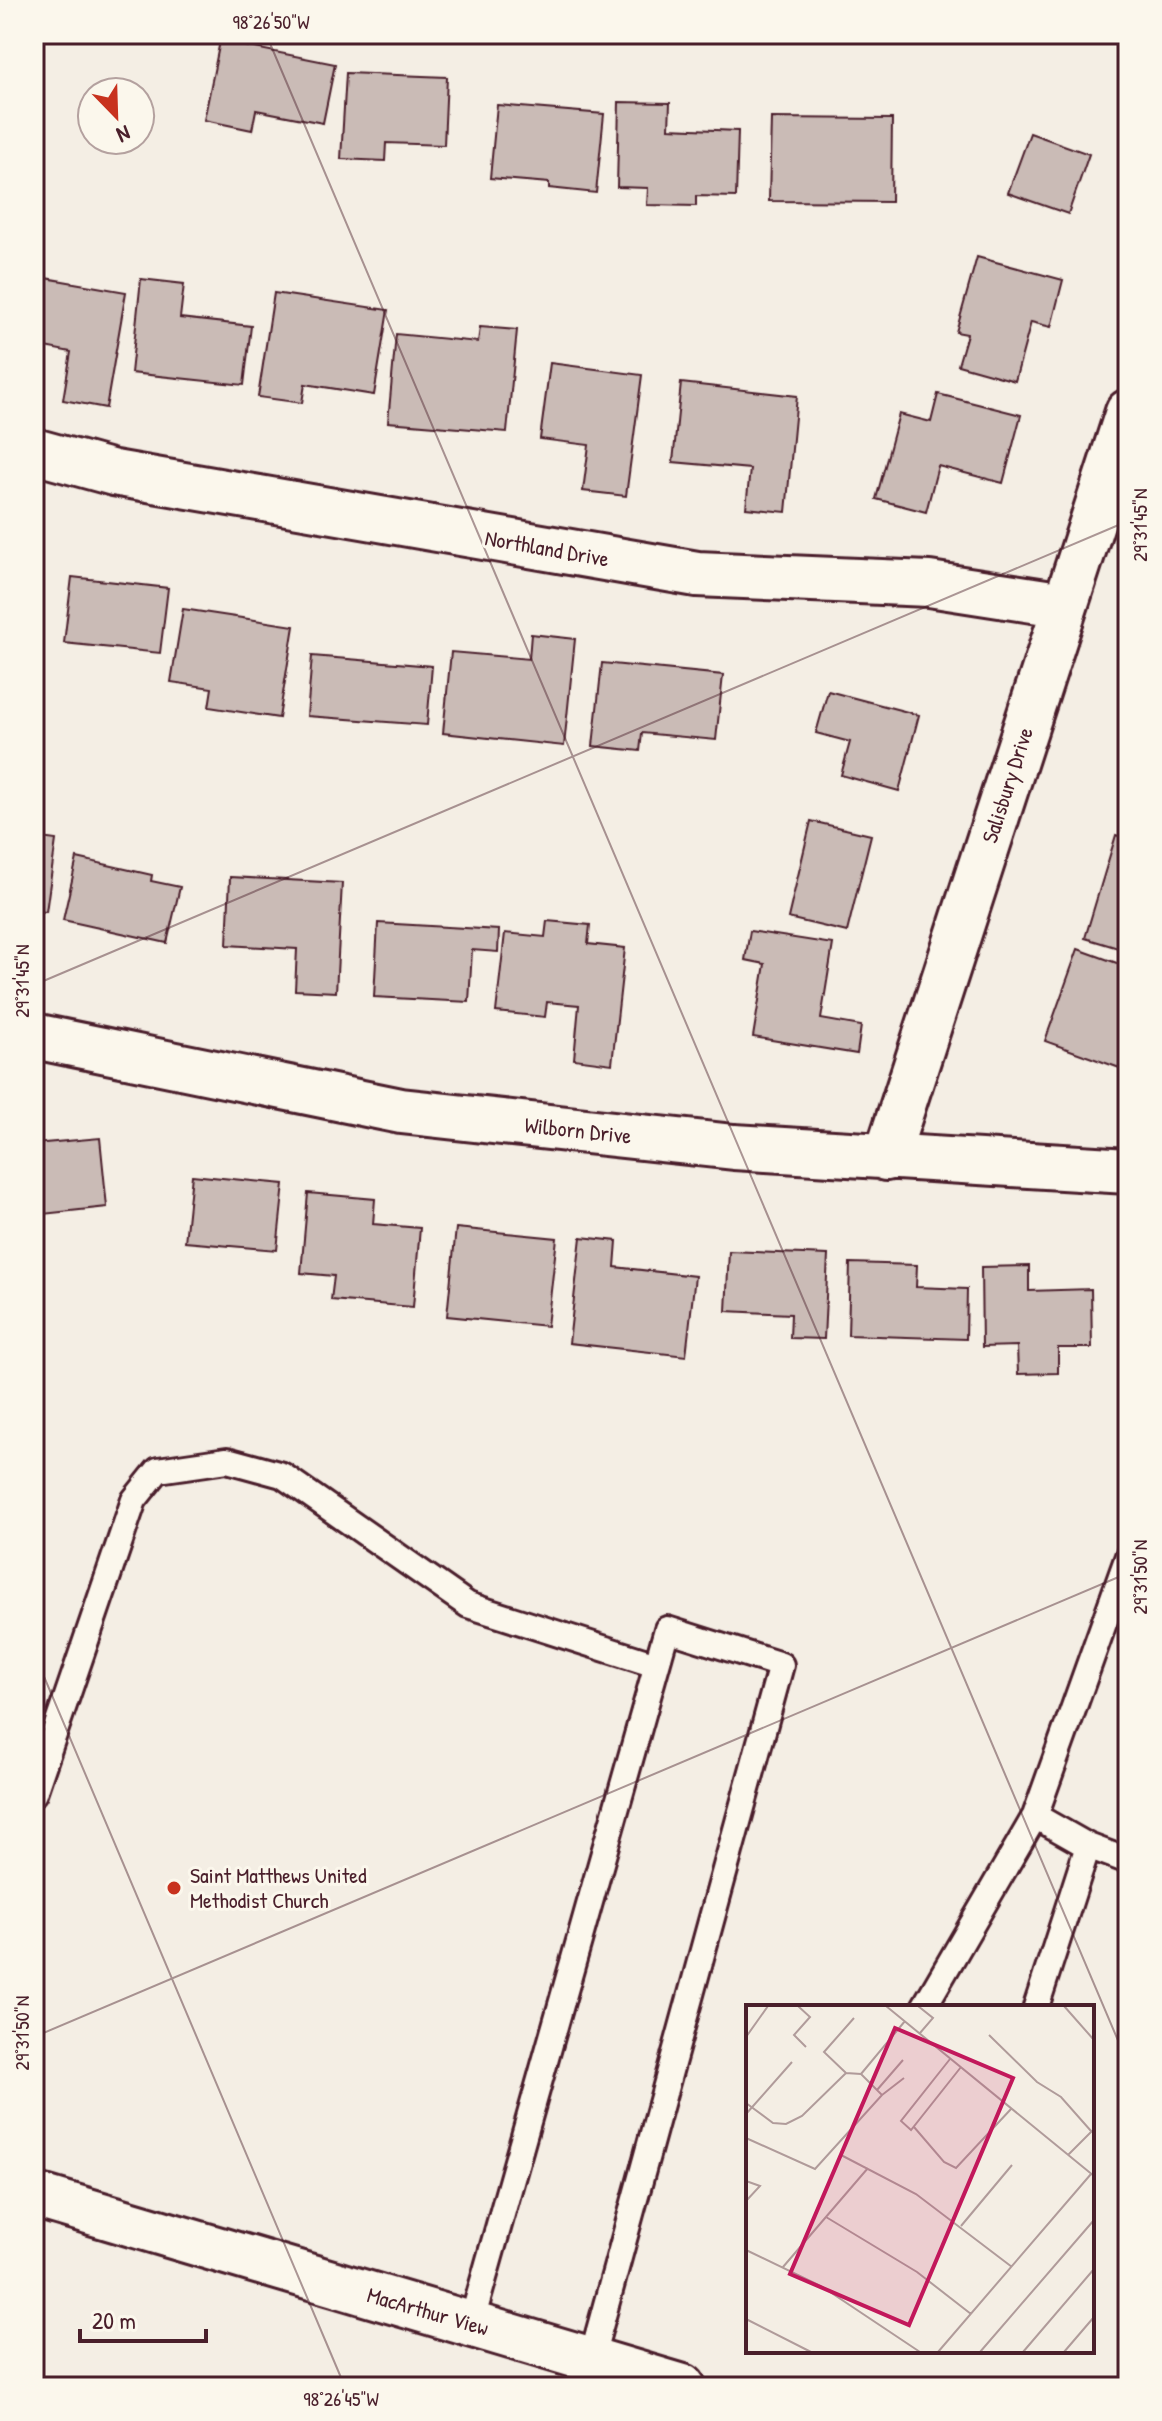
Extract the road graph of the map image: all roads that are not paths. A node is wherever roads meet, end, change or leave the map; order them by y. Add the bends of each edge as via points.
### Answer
1 (1128, 412) edge
2 (34, 451) edge
3 (1065, 605) junction
4 (34, 1036) edge
5 (886, 1158) junction
6 (1128, 1171) edge
7 (1128, 1556) edge
8 (656, 1665) junction
9 (34, 1793) edge
10 (1035, 1816) junction
11 (1088, 1846) junction
12 (1128, 1861) edge
13 (925, 2005) edge
14 (1037, 2005) edge
15 (34, 2195) edge
16 (471, 2324) junction
17 (591, 2360) junction
18 (683, 2387) edge

1 - 3 street, Salisbury Drive
2 - 3 street, Northland Drive via 114,473 697,574 929,584
3 - 5 street, Salisbury Drive
4 - 5 street, Wilborn Drive via 401,1111
5 - 6 street, Wilborn Drive
7 - 10 lane
8 - 9 lane via 468,1605 282,1475 227,1460 158,1470 134,1500
8 - 16 lane
8 - 17 lane via 667,1629 781,1665
10 - 11 lane
10 - 13 lane
11 - 12 lane
11 - 14 lane
15 - 16 street, MacArthur View
16 - 17 street, MacArthur View
17 - 18 street, MacArthur View

